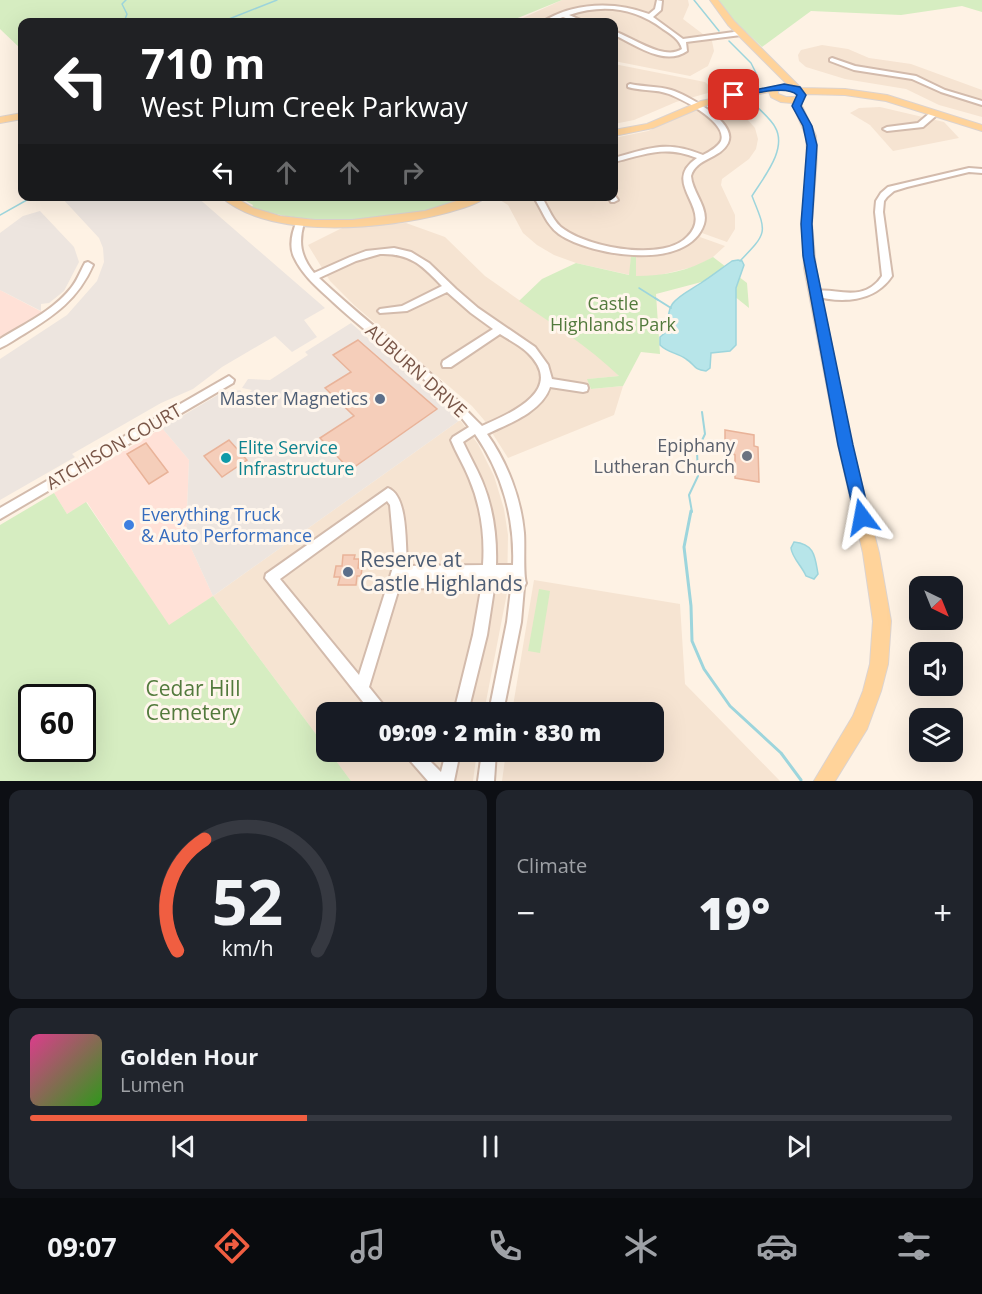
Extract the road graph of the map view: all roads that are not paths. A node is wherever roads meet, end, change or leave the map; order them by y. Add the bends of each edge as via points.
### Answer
1 (714, 0) edge
2 (659, 1) edge
3 (563, 15) junction
4 (649, 17) junction
5 (555, 18) edge
6 (571, 18) edge
7 (741, 33) junction
8 (618, 34) edge
9 (624, 36) junction
10 (618, 40) edge
11 (682, 41) junction
12 (832, 60) dead end
13 (782, 76) junction
14 (630, 86) dead end
15 (777, 92) junction
16 (798, 95) junction
17 (982, 103) edge
18 (695, 106) junction
19 (933, 113) junction
20 (18, 117) edge
21 (0, 120) edge
22 (803, 120) junction
23 (982, 128) edge
24 (887, 129) dead end
25 (618, 133) edge
26 (703, 158) junction
27 (618, 159) edge
28 (982, 171) edge
29 (234, 201) edge
30 (471, 201) edge
31 (540, 201) edge
32 (300, 223) junction
33 (87, 265) dead end
34 (314, 277) junction
35 (448, 287) junction
36 (816, 294) junction
37 (383, 311) dead end
38 (500, 329) junction
39 (0, 344) edge
40 (447, 364) dead end
41 (229, 380) dead end
42 (545, 382) junction
43 (583, 388) dead end
44 (478, 430) junction
45 (0, 514) edge
46 (397, 577) junction
47 (489, 577) junction
48 (520, 577) junction
49 (361, 690) junction
50 (371, 702) edge
51 (463, 702) edge
52 (498, 702) edge
53 (420, 762) edge
54 (451, 762) edge
55 (488, 762) edge
56 (441, 781) edge
57 (446, 781) edge
58 (486, 781) edge
59 (824, 781) edge

1 - 7 main road
2 - 4 street via 658,10
3 - 4 street via 598,4 621,6
3 - 5 street
3 - 6 street
4 - 11 street
7 - 11 street
7 - 13 main road
8 - 9 street
9 - 10 street
9 - 11 street via 672,57 684,52
12 - 17 street via 854,68 914,77
13 - 15 main road
13 - 16 main road
14 - 18 street via 667,91
15 - 16 main road
15 - 16 main road
15 - 18 main road via 738,94
15 - 22 main road
16 - 19 main road via 846,96
16 - 22 main road via 797,106
18 - 25 main road via 650,126
18 - 26 street via 716,119 726,132 723,145
19 - 23 main road
19 - 24 street via 920,125
20 - 21 main road
22 - 36 main road via 812,136 807,224
26 - 27 street via 662,147
26 - 31 street via 690,168 687,179 700,214 698,227 687,241 665,250 631,252 573,238 554,225
28 - 36 street via 969,170 891,189 880,201 879,212 887,276 884,283 872,292 855,296
29 - 32 main road via 254,213
30 - 32 main road via 414,217
32 - 34 street, AUBURN DRIVE via 297,253
33 - 39 street via 82,281 70,297
34 - 35 street via 364,254 389,251 420,260
34 - 44 street, AUBURN DRIVE via 456,404
35 - 37 street via 404,309
35 - 38 street
36 - 59 main road via 882,621 879,664 872,691 860,722
38 - 40 street
38 - 42 street via 535,354 544,370
41 - 45 street, ATCHISON COURT
42 - 43 street
42 - 44 street via 541,394 526,410
44 - 47 street via 457,440 483,503 489,529
44 - 48 street, AUBURN DRIVE via 502,471 514,506
46 - 47 street
46 - 49 street
46 - 49 street via 402,555 396,504 388,493 271,578
47 - 48 street
47 - 51 street
48 - 52 street, AUBURN DRIVE
49 - 50 street
53 - 56 street
54 - 57 street
55 - 58 street

